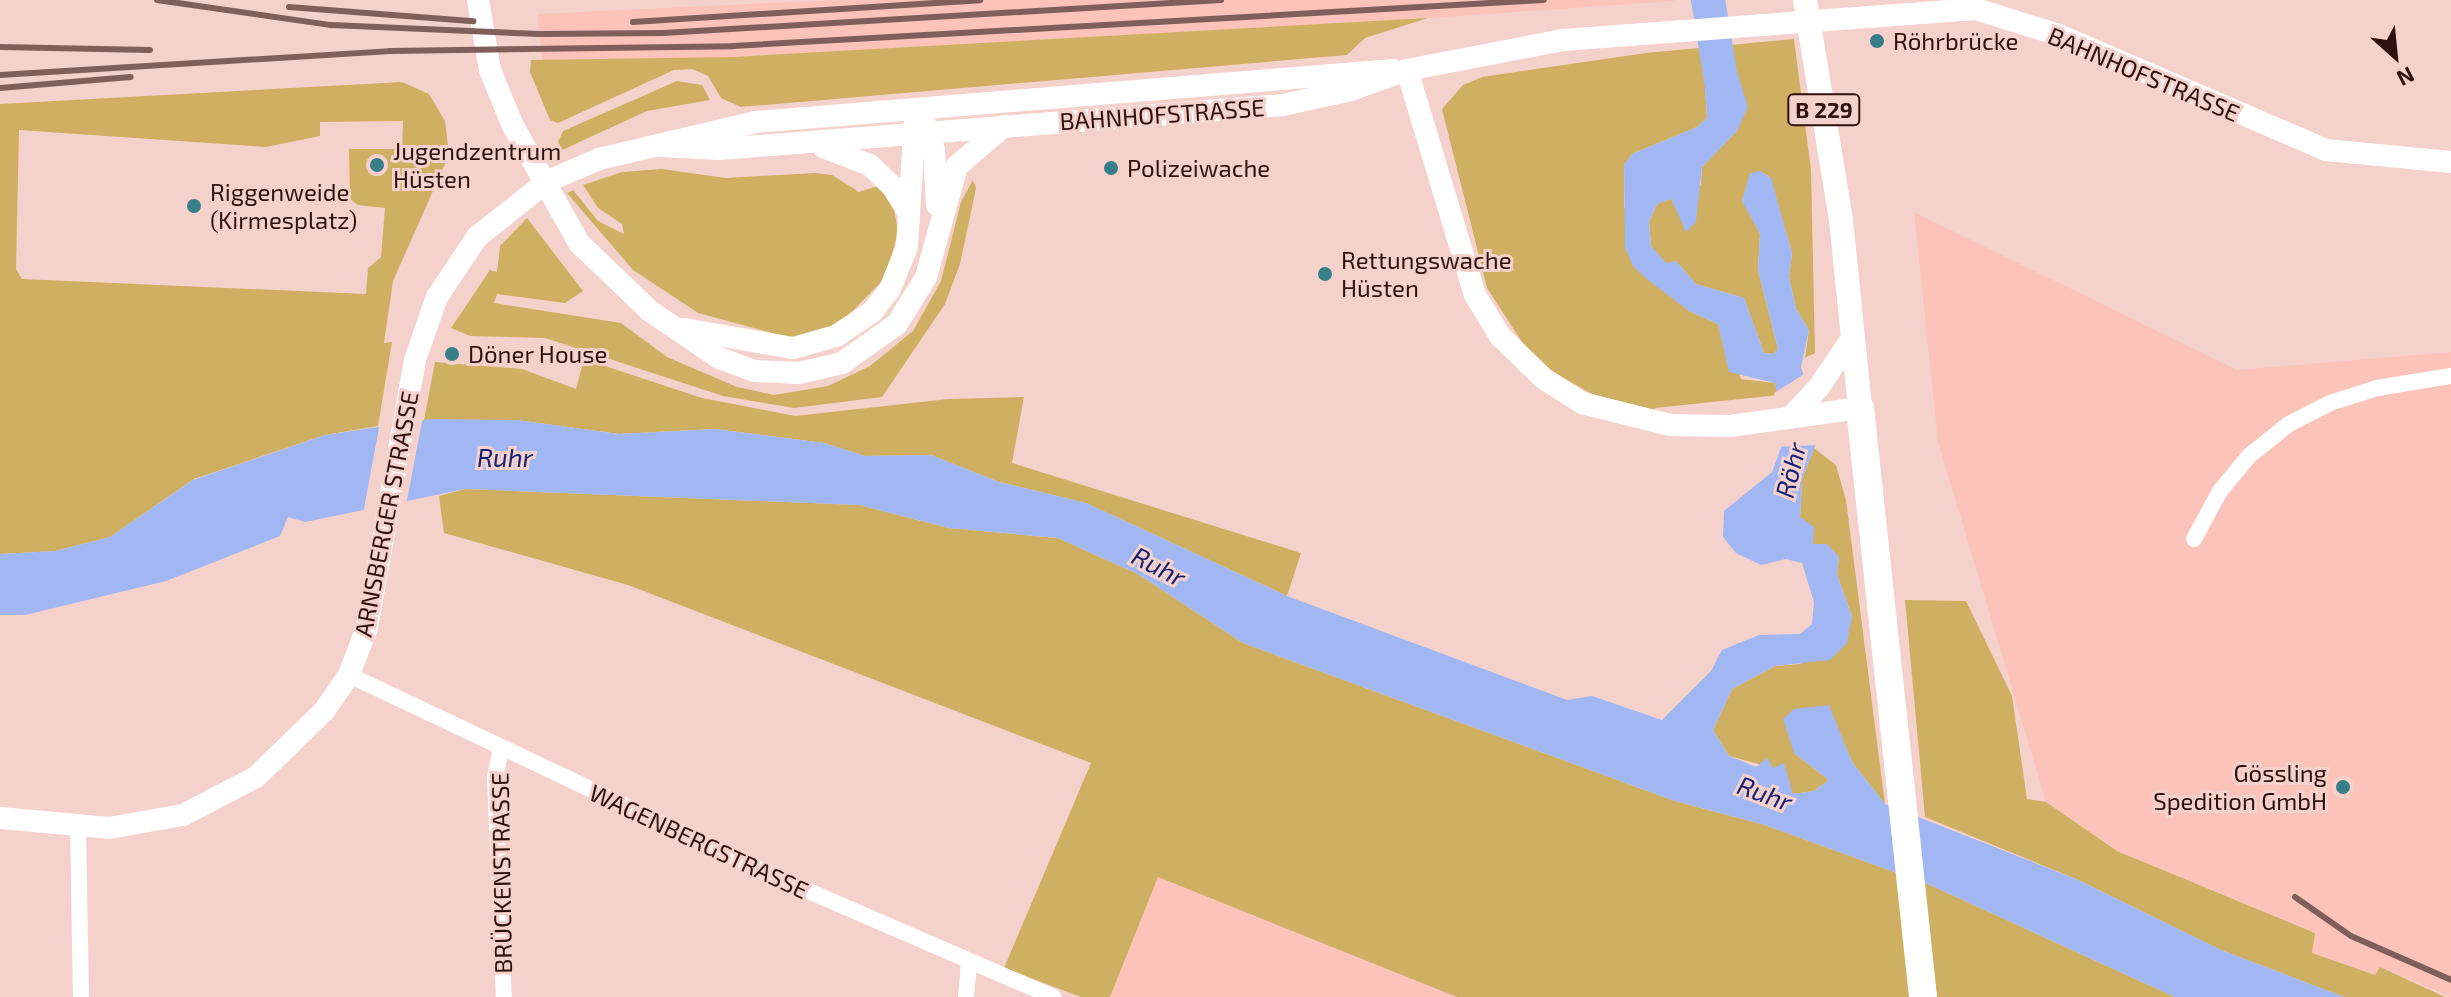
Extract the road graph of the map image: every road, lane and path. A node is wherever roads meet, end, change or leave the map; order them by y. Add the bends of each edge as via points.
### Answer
1 (478, 0) edge
2 (1805, 0) edge
3 (1407, 70) junction
4 (918, 106) junction
5 (1005, 126) junction
6 (921, 132) junction
7 (802, 143) junction
8 (660, 146) junction
9 (2451, 162) edge
10 (909, 215) junction
11 (939, 226) junction
12 (675, 327) junction
13 (1852, 338) junction
14 (2451, 376) edge
15 (1860, 408) junction
16 (1790, 418) junction
17 (2194, 539) dead end
18 (349, 675) junction
19 (501, 749) junction
20 (0, 818) edge
21 (78, 827) junction
22 (969, 964) junction
23 (81, 997) edge
24 (504, 997) edge
25 (966, 997) edge
26 (1053, 997) edge
27 (1923, 997) edge

1 - 12 street via 490,70 523,150 556,210 609,277
2 - 13 main road, B 229 via 1839,207
3 - 4 street, BAHNHOFSTRASSE
3 - 5 street, BAHNHOFSTRASSE via 1351,90 1283,105
3 - 9 street, BAHNHOFSTRASSE via 1563,40 1976,9 1998,12 2294,139 2380,158
3 - 16 street via 1468,277 1500,336 1543,378 1582,403 1670,425 1730,426
4 - 6 street
4 - 8 street, ARNSBERGER STRASSE via 722,126
5 - 6 street, BAHNHOFSTRASSE
5 - 11 street via 957,166
6 - 7 street, ARNSBERGER STRASSE
6 - 10 street
6 - 11 street
7 - 8 street, ARNSBERGER STRASSE via 720,149
7 - 10 street, ARNSBERGER STRASSE via 849,153 870,165 892,186
8 - 18 street, ARNSBERGER STRASSE via 583,164 509,208 454,267 427,320 415,360 367,627
10 - 12 street via 907,247 890,289 847,331 818,343 779,348
11 - 12 street via 926,277 907,311 882,338 842,363 799,373 755,371 719,358
13 - 15 main road, B 229
13 - 16 street
14 - 17 street via 2377,388 2289,424 2249,456 2220,491
15 - 16 street
15 - 27 highway
18 - 19 street, WAGENBERGSTRASSE
18 - 21 street, ARNSBERGER STRASSE via 297,741 221,798 161,821
19 - 22 street, WAGENBERGSTRASSE
19 - 24 street, BRÜCKENSTRASSE via 495,777
20 - 21 street, ARNSBERGER STRASSE
21 - 23 street
22 - 25 street
22 - 26 street, WAGENBERGSTRASSE

